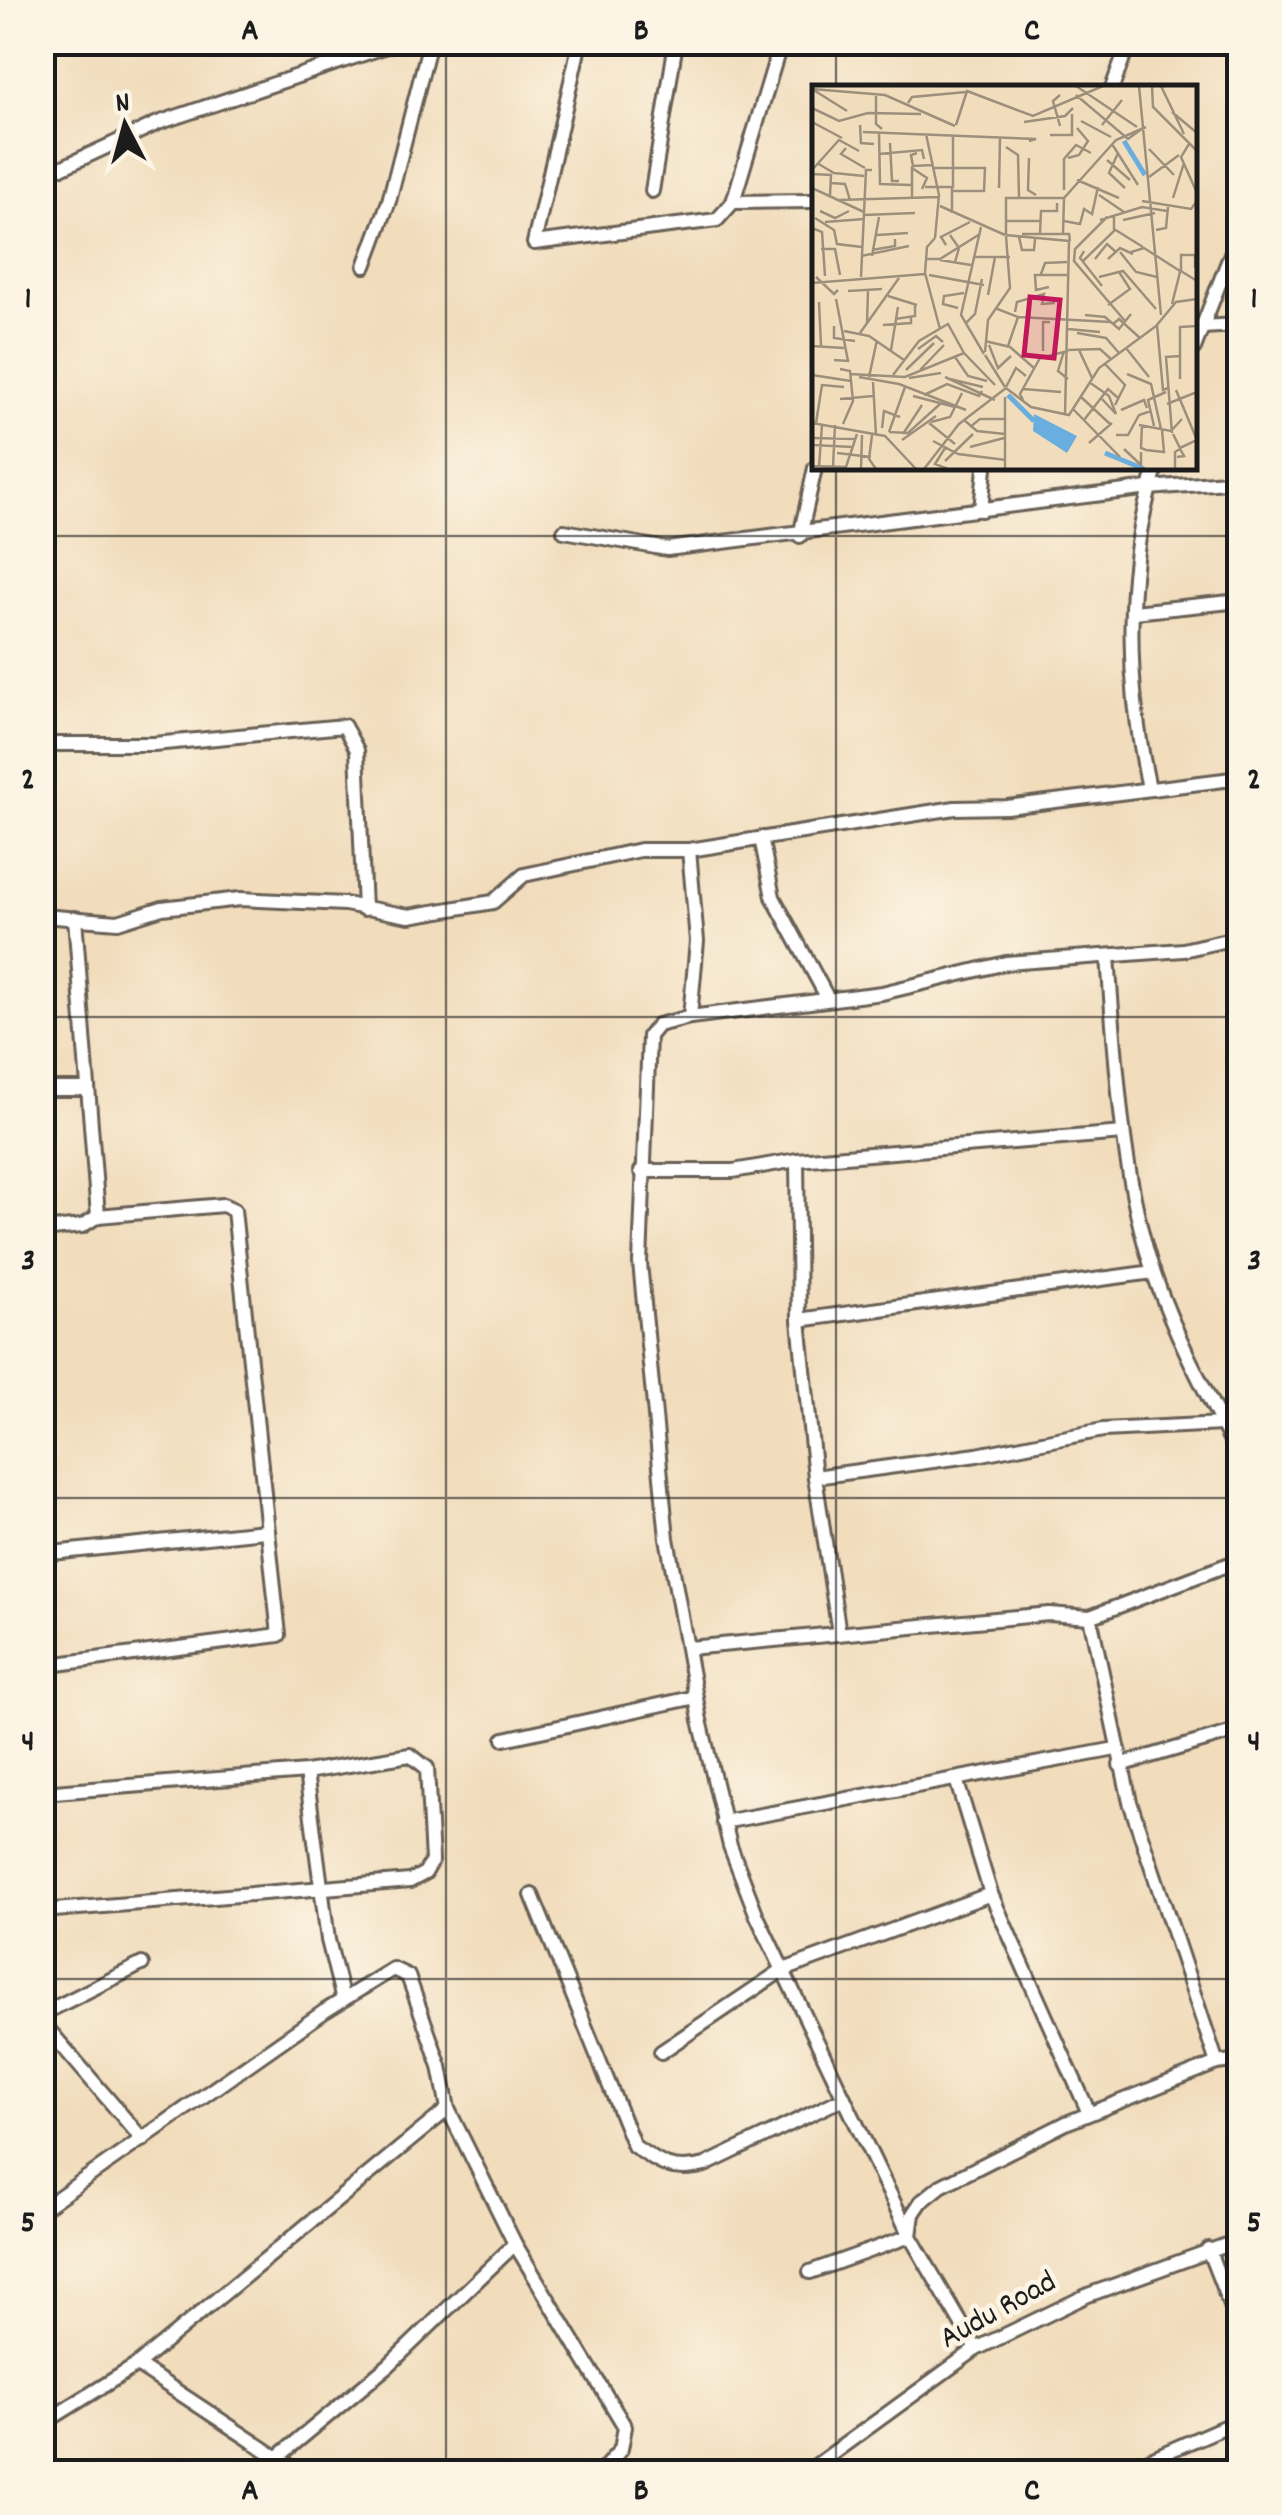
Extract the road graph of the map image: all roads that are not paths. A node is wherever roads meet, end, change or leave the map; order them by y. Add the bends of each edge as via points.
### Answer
1 (399, 42) edge
2 (430, 42) edge
3 (580, 42) edge
4 (676, 42) edge
5 (805, 42) edge
6 (1129, 42) edge
7 (781, 44) edge
8 (1113, 85) edge
9 (63, 167) dead end
10 (652, 191) dead end
11 (812, 201) edge
12 (734, 202) junction
13 (1240, 231) edge
14 (366, 266) dead end
15 (1240, 325) edge
16 (1202, 327) junction
17 (1197, 340) edge
18 (815, 470) edge
19 (985, 470) edge
20 (1155, 470) edge
21 (1240, 481) edge
22 (1149, 488) junction
23 (980, 510) junction
24 (564, 532) dead end
25 (800, 536) junction
26 (1240, 601) edge
27 (1134, 612) junction
28 (42, 744) edge
29 (1240, 778) edge
30 (1148, 788) junction
31 (760, 838) junction
32 (690, 850) junction
33 (364, 909) junction
34 (42, 916) edge
35 (75, 918) junction
36 (1240, 938) edge
37 (1108, 957) junction
38 (828, 999) junction
39 (690, 1017) junction
40 (42, 1089) edge
41 (87, 1089) junction
42 (1123, 1134) junction
43 (797, 1160) junction
44 (641, 1170) junction
45 (98, 1216) junction
46 (42, 1230) edge
47 (1153, 1272) junction
48 (798, 1320) junction
49 (1222, 1424) junction
50 (1240, 1458) edge
51 (815, 1477) junction
52 (265, 1531) junction
53 (42, 1554) edge
54 (1240, 1560) edge
55 (1090, 1617) junction
56 (839, 1633) junction
57 (690, 1648) junction
58 (42, 1666) edge
59 (696, 1696) junction
60 (1240, 1730) edge
61 (504, 1739) dead end
62 (1116, 1749) junction
63 (1120, 1764) junction
64 (306, 1772) junction
65 (956, 1778) junction
66 (42, 1793) edge
67 (723, 1822) junction
68 (322, 1887) junction
69 (991, 1894) junction
70 (532, 1895) dead end
71 (42, 1911) edge
72 (142, 1964) dead end
73 (781, 1971) junction
74 (343, 2000) junction
75 (42, 2014) edge
76 (42, 2022) edge
77 (661, 2052) dead end
78 (1240, 2060) edge
79 (1217, 2063) junction
80 (844, 2098) junction
81 (448, 2109) junction
82 (1089, 2113) junction
83 (143, 2140) junction
84 (42, 2209) edge
85 (910, 2236) junction
86 (1240, 2240) edge
87 (515, 2244) junction
88 (1208, 2249) junction
89 (810, 2272) dead end
90 (1240, 2330) edge
91 (976, 2350) junction
92 (137, 2365) junction
93 (1240, 2420) edge
94 (42, 2424) edge
95 (278, 2457) junction
96 (299, 2472) edge
97 (601, 2472) edge
98 (807, 2472) edge
99 (1121, 2472) edge

1 - 9 street via 158,123
2 - 14 street
3 - 12 street via 534,243 718,220
4 - 10 street
5 - 7 street
6 - 8 street
7 - 12 street
11 - 12 street
13 - 16 street
15 - 16 street
16 - 17 street
18 - 25 street
19 - 23 street
20 - 22 street
21 - 22 street
22 - 23 street
22 - 27 street
23 - 25 street
24 - 25 street via 667,549
26 - 27 street
27 - 30 street via 1134,706
28 - 33 street via 154,744 344,726 357,750
29 - 30 street
30 - 31 street
31 - 32 street
31 - 38 street via 773,898
32 - 33 street via 661,847 560,865 524,875 494,902 438,913
32 - 39 street via 697,941
33 - 35 street via 240,899 162,908 118,922
34 - 35 street
35 - 41 street
36 - 37 street
37 - 38 street via 1006,963
37 - 42 street
38 - 39 street
39 - 44 street via 658,1025 649,1036
40 - 41 street
41 - 45 street
42 - 43 street
42 - 47 street
43 - 44 street via 733,1171
43 - 48 street
44 - 57 street via 640,1263 652,1422
45 - 46 street via 82,1226
45 - 52 street via 222,1205 234,1210
47 - 48 street
47 - 49 street
48 - 51 street
49 - 50 street
49 - 51 street via 1103,1430 976,1456
51 - 56 street
52 - 53 street
52 - 58 street via 277,1638
54 - 55 street
55 - 56 street via 1049,1614
55 - 62 street
56 - 57 street
57 - 59 street
59 - 61 street
59 - 67 street
60 - 63 street
62 - 63 street
62 - 65 street
63 - 79 street
64 - 66 street
64 - 68 street
64 - 68 street via 410,1755 426,1768 432,1861 425,1873
65 - 67 street
65 - 69 street
67 - 73 street
68 - 71 street
68 - 74 street
69 - 73 street
69 - 82 street
70 - 80 street via 634,2146 655,2160 681,2170 705,2164
72 - 75 street
73 - 77 street
73 - 80 street
74 - 81 street via 393,1969 408,1976
74 - 83 street
76 - 83 street
78 - 79 street
79 - 82 street
80 - 85 street
81 - 87 street
81 - 92 street
82 - 85 street via 941,2186 913,2214
83 - 84 street
85 - 89 street
85 - 91 street
86 - 88 street, Audu Road
87 - 95 street via 466,2295
87 - 97 street via 624,2427 621,2449
88 - 90 street
88 - 91 street, Audu Road via 1088,2295
91 - 98 street, Audu Road
92 - 94 street
92 - 95 street
93 - 99 street
95 - 96 street

